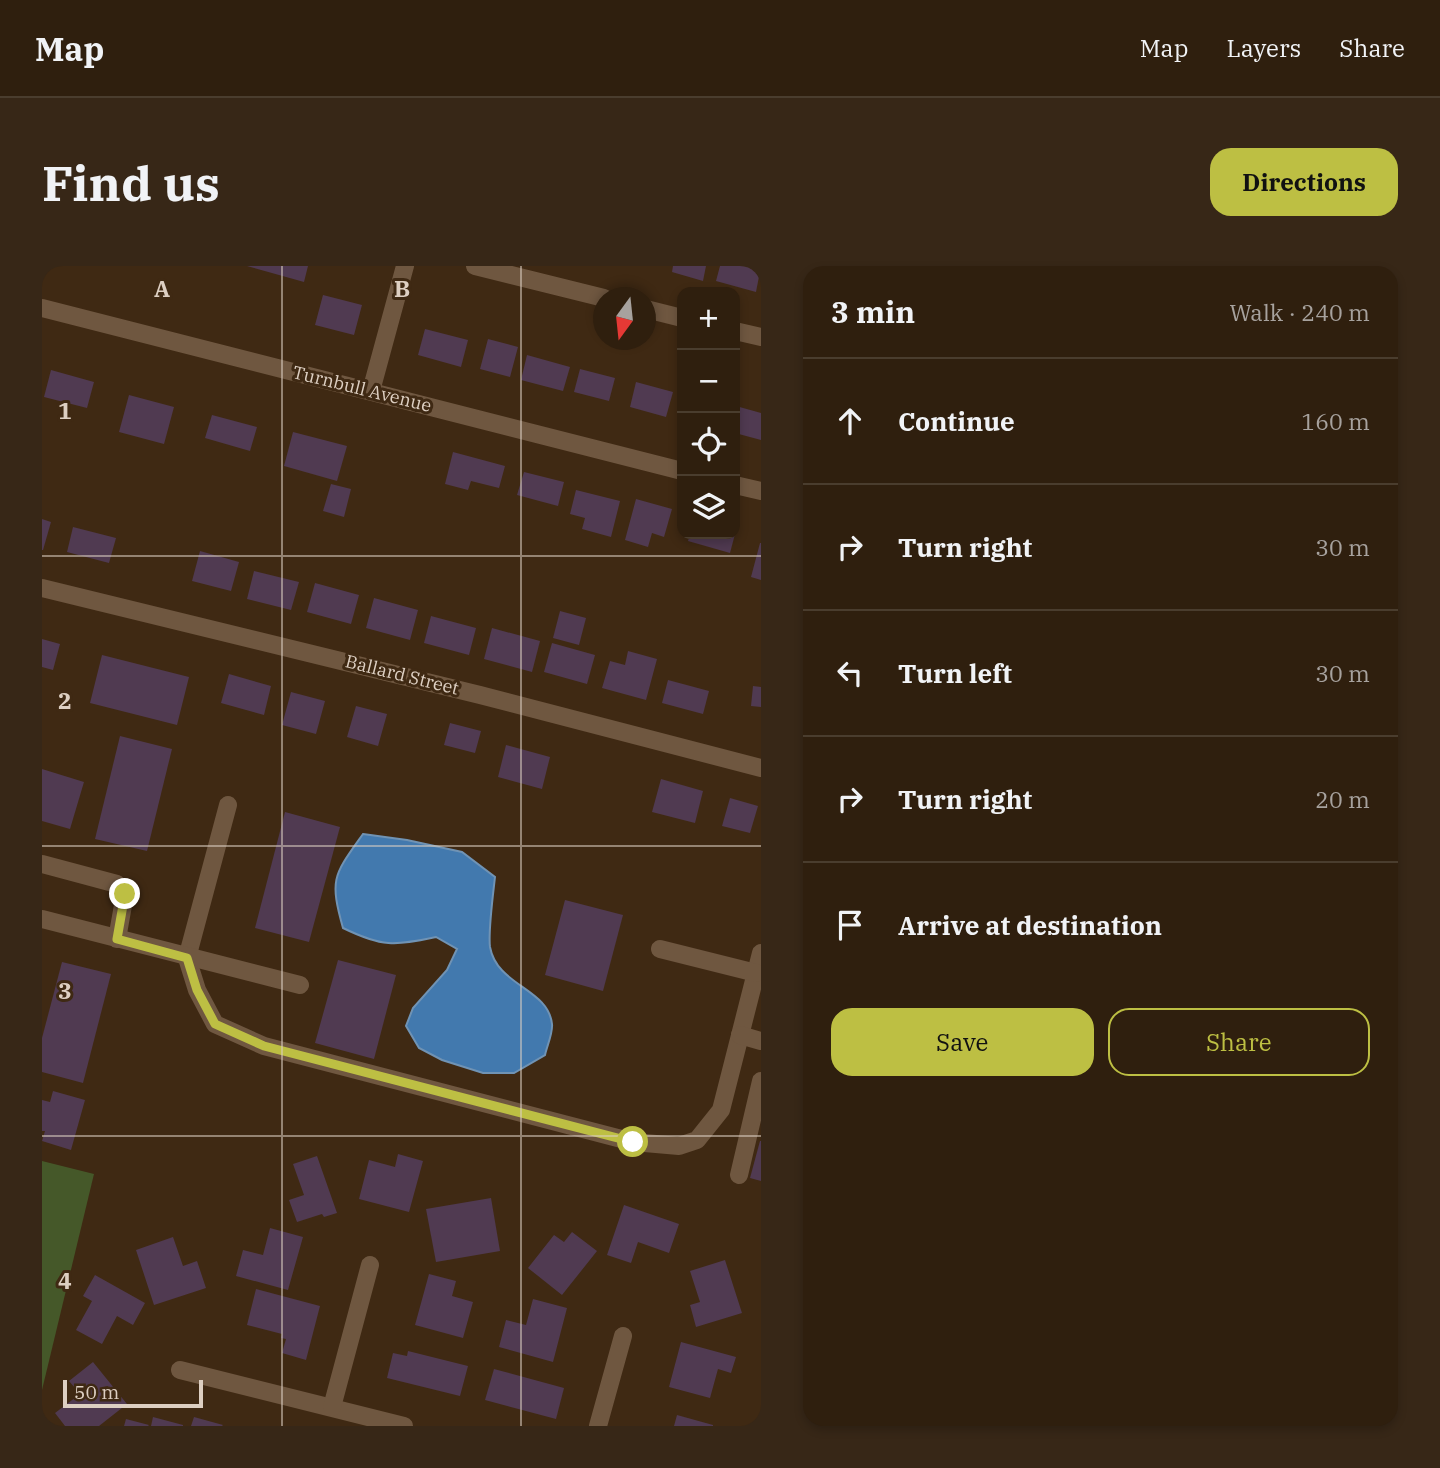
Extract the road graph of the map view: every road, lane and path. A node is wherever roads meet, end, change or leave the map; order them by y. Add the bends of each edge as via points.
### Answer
1 (405, 266) edge
2 (475, 266) edge
3 (593, 295) edge
4 (42, 308) edge
5 (656, 312) edge
6 (677, 317) edge
7 (740, 332) edge
8 (761, 337) edge
9 (371, 391) junction
10 (677, 470) edge
11 (740, 486) edge
12 (761, 491) edge
13 (42, 588) edge
14 (761, 768) edge
15 (228, 806) dead end
16 (42, 864) edge
17 (42, 919) edge
18 (117, 939) junction
19 (660, 949) dead end
20 (761, 953) edge
21 (187, 958) junction
22 (756, 973) junction
23 (300, 985) dead end
24 (740, 1035) junction
25 (761, 1041) edge
26 (761, 1081) edge
27 (739, 1175) dead end
28 (370, 1265) dead end
29 (623, 1336) dead end
30 (180, 1370) dead end
31 (332, 1407) junction
32 (404, 1426) edge
33 (598, 1426) edge

1 - 9 street
2 - 3 street
4 - 9 street, Turnbull Avenue
5 - 6 street
7 - 8 street
9 - 10 street, Turnbull Avenue
11 - 12 street
13 - 14 street, Ballard Street
15 - 21 street
16 - 18 street via 117,884 125,894
17 - 18 street
18 - 21 street
19 - 22 street
20 - 22 street
21 - 23 street
21 - 24 street via 215,1024 264,1046 633,1142 678,1146 696,1140 721,1110
22 - 24 street
24 - 25 street
26 - 27 street
28 - 31 street
29 - 33 street
30 - 31 street
31 - 32 street

